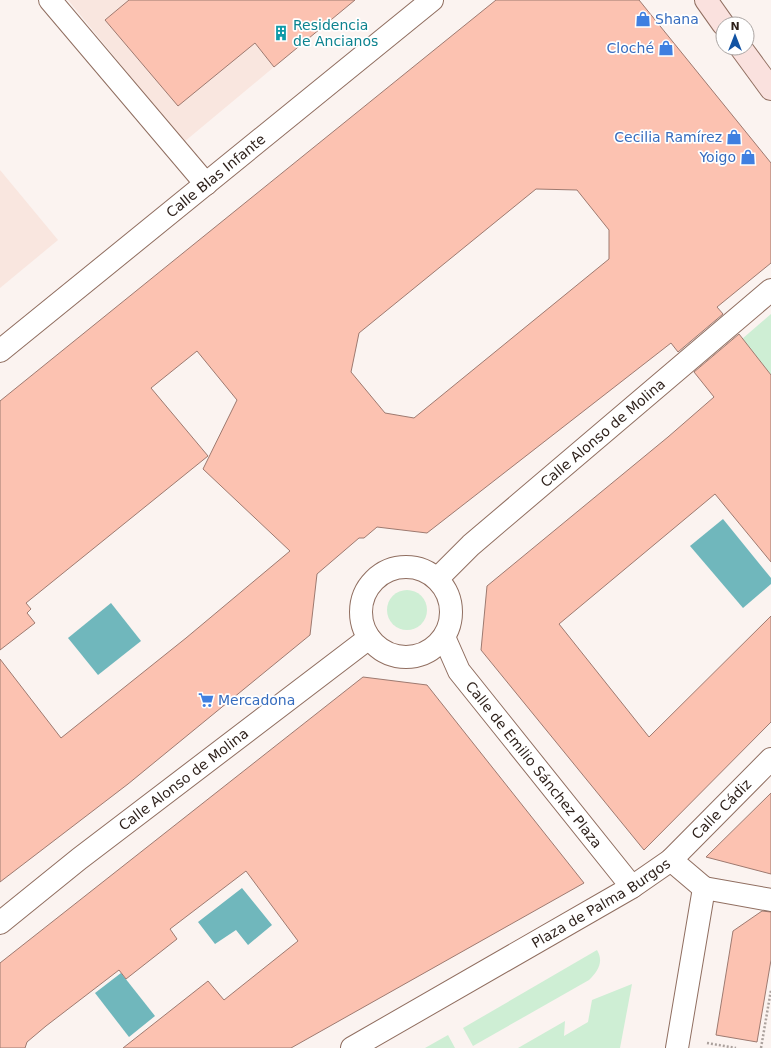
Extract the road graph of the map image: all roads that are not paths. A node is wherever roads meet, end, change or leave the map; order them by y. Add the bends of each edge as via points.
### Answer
1 (50, 0) edge
2 (432, 0) edge
3 (706, 0) edge
4 (718, 16) edge
5 (747, 56) edge
6 (771, 89) edge
7 (206, 184) junction
8 (771, 290) edge
9 (0, 351) edge
10 (437, 579) junction
11 (444, 637) junction
12 (369, 638) junction
13 (771, 759) edge
14 (671, 860) junction
15 (632, 887) junction
16 (704, 888) junction
17 (771, 900) edge
18 (0, 923) edge
19 (352, 1048) edge
20 (677, 1048) edge

1 - 7 street
2 - 7 street, Calle Blas Infante
3 - 4 main road
5 - 6 main road
7 - 9 street, Calle Blas Infante
8 - 10 street, Calle Alonso de Molina via 471,545
10 - 11 street via 447,592 451,607 451,619
10 - 12 street via 421,570 407,567 389,570 377,578 367,590 361,607 362,625
11 - 12 street via 425,653 407,657 383,651
11 - 15 street, Calle de Emilio Sánchez Plaza via 459,671
12 - 18 street, Calle Alonso de Molina via 79,859
13 - 14 street, Calle Cádiz
14 - 15 street, Plaza de Palma Burgos
14 - 16 street, Plaza de Palma Burgos
15 - 19 street, Plaza de Palma Burgos
16 - 17 street
16 - 20 street

